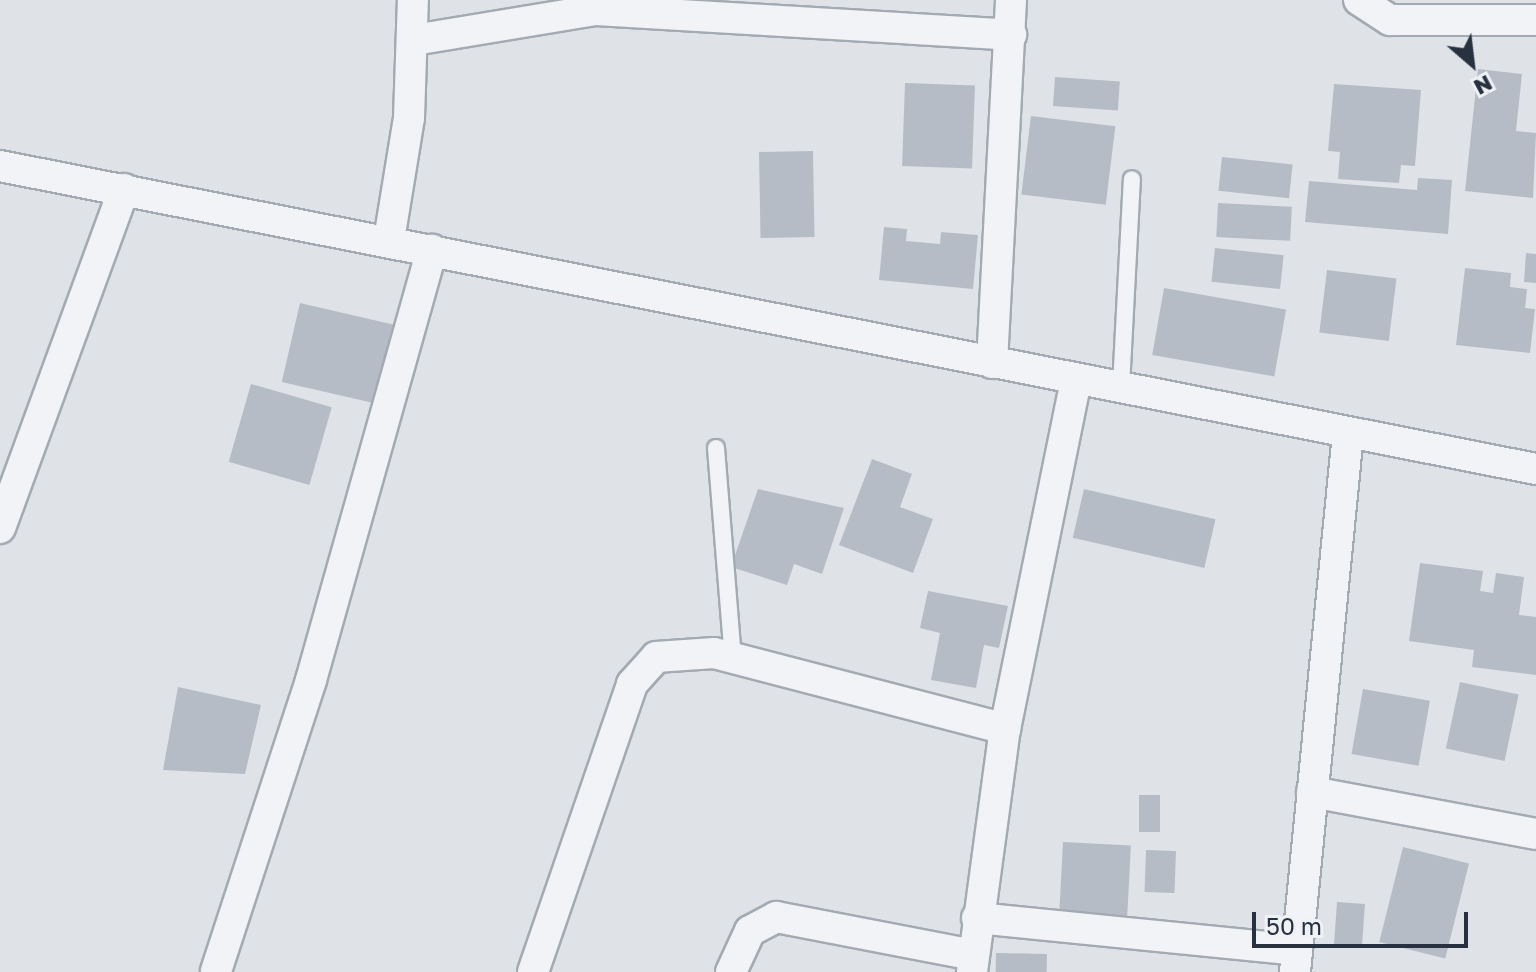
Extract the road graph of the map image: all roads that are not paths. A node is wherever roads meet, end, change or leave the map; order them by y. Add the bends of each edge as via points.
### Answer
1 (413, 0) edge
2 (1011, 0) edge
3 (1359, 0) edge
4 (1536, 20) edge
5 (1011, 35) junction
6 (414, 40) junction
7 (0, 166) edge
8 (1132, 179) dead end
9 (124, 189) junction
10 (389, 240) junction
11 (432, 250) junction
12 (992, 363) junction
13 (1076, 380) junction
14 (1121, 387) junction
15 (1348, 433) junction
16 (716, 448) dead end
17 (1536, 469) edge
18 (0, 528) edge
19 (733, 658) junction
20 (1005, 729) junction
21 (1312, 792) junction
22 (1536, 834) edge
23 (977, 918) junction
24 (1296, 961) edge
25 (972, 963) edge
26 (216, 971) edge
27 (533, 972) edge
28 (731, 972) edge

1 - 6 street
2 - 5 street
3 - 4 street via 1373,15 1390,20
5 - 6 street via 596,10
5 - 12 street
6 - 10 street
7 - 9 street
8 - 14 lane
9 - 10 street
9 - 18 street
10 - 11 street
11 - 12 street
11 - 26 street via 311,680
12 - 13 street
13 - 14 street
13 - 20 street
14 - 15 street
15 - 17 street
15 - 21 street
16 - 19 lane
19 - 20 street
19 - 27 street via 672,652 656,657 632,684
20 - 23 street
21 - 22 street
21 - 24 street
23 - 24 street
23 - 25 street
25 - 28 street via 776,917 750,931

